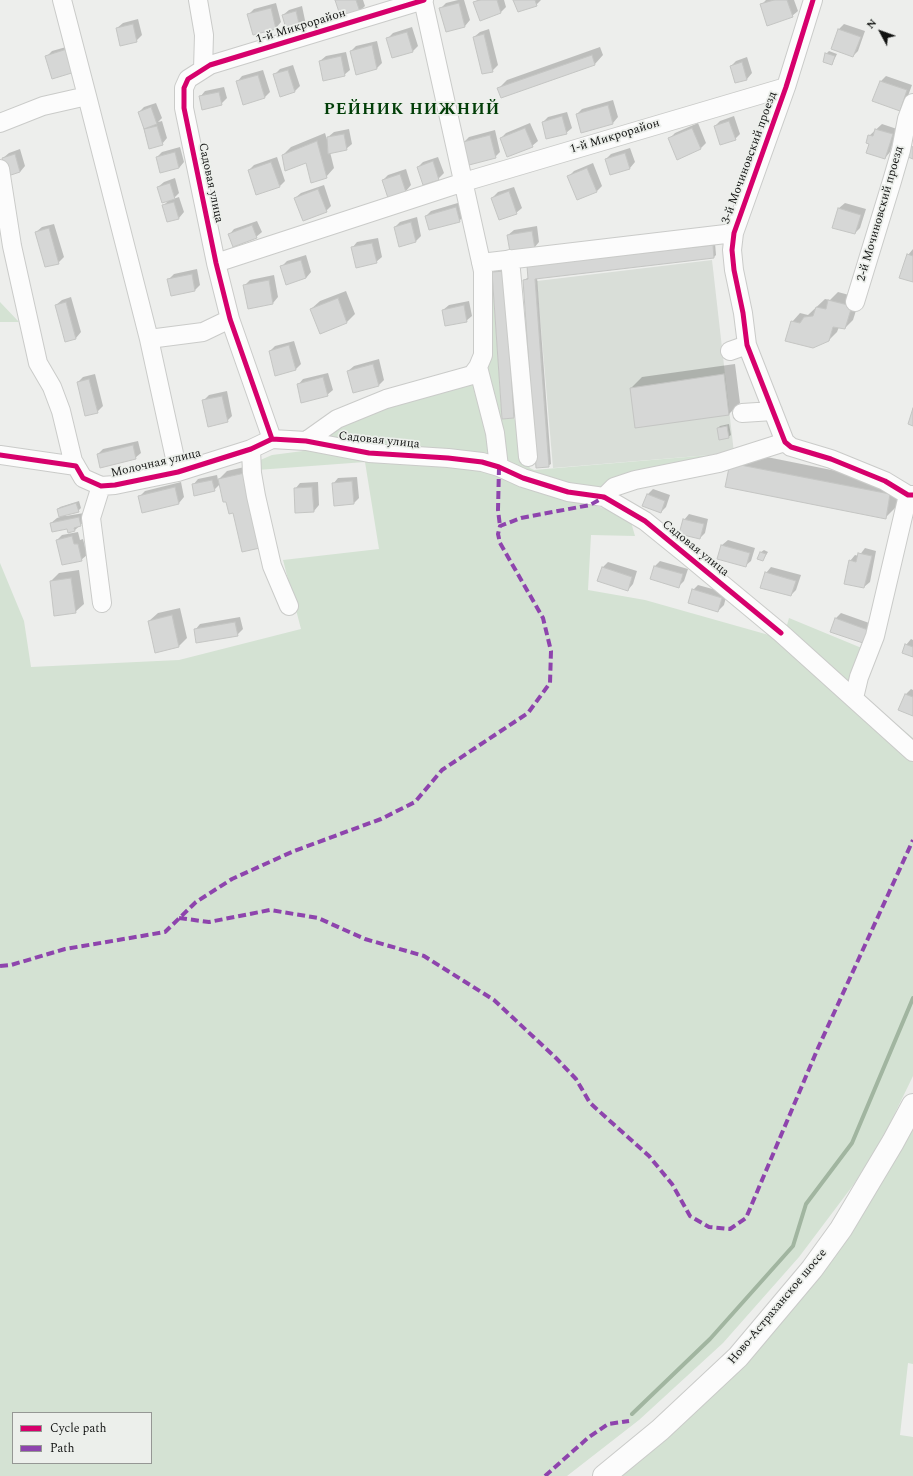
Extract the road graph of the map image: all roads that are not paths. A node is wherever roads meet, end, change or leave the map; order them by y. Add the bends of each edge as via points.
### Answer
1 (62, 0) edge
2 (198, 0) edge
3 (423, 0) edge
4 (812, 0) edge
5 (203, 69) junction
6 (188, 80) joint
7 (786, 87) junction
8 (86, 96) junction
9 (913, 103) edge
10 (0, 123) edge
11 (0, 169) edge
12 (464, 182) junction
13 (734, 233) junction
14 (510, 260) junction
15 (216, 263) junction
16 (481, 263) junction
17 (855, 302) dead end
18 (230, 319) junction
19 (149, 339) junction
20 (747, 345) junction
21 (730, 351) dead end
22 (478, 367) junction
23 (773, 411) junction
24 (742, 413) dead end
25 (272, 439) junction
26 (306, 441) junction
27 (784, 442) junction
28 (251, 449) junction
29 (0, 455) edge
30 (528, 457) dead end
31 (76, 466) junction
32 (499, 467) junction
33 (178, 472) junction
34 (101, 486) junction
35 (910, 495) edge
36 (604, 497) junction
37 (102, 603) dead end
38 (289, 606) dead end
39 (854, 698) junction
40 (913, 752) edge
41 (913, 1105) edge
42 (604, 1476) edge

1 - 8 street
2 - 5 street via 204,35
3 - 5 street, 1-й Микрорайон
3 - 12 street
4 - 7 street, 3-й Мочиновский проезд
5 - 6 street, 1-й Микрорайон
6 - 15 street, Садовая улица via 184,108
7 - 12 street, 1-й Микрорайон
7 - 13 street, 3-й Мочиновский проезд
8 - 10 street via 43,106
8 - 19 street
9 - 17 street, 2-й Мочиновский проезд
11 - 31 street via 12,246 34,349 38,363 52,387 61,410
12 - 15 street, 1-й Микрорайон
12 - 16 street
13 - 14 street
13 - 20 street, 3-й Мочиновский проезд via 734,270
14 - 16 street
14 - 30 street
15 - 18 street, Садовая улица
16 - 22 street via 483,355
18 - 19 street via 203,332
18 - 25 street, Садовая улица
19 - 33 street
20 - 21 street
20 - 23 street, 3-й Мочиновский проезд
22 - 26 street via 472,375 386,399 337,419
22 - 32 street via 495,433
23 - 24 street
23 - 27 street, 3-й Мочиновский проезд
25 - 26 street, Садовая улица
25 - 28 street, Молочная улица
26 - 32 street, Садовая улица via 369,453 448,458
27 - 35 street via 790,447 831,459 885,481
27 - 36 street via 719,462 636,480 614,487
28 - 33 street, Молочная улица
28 - 38 street via 254,488 272,566
29 - 31 street
31 - 34 street, Молочная улица via 83,478
32 - 36 street, Садовая улица via 523,478 568,492
33 - 34 street, Молочная улица
34 - 37 street via 91,518
35 - 39 street via 875,636 859,677
36 - 39 street, Садовая улица via 645,521 781,633
39 - 40 street, Садовая улица
41 - 42 main road, Ново-Астраханское шоссе via 841,1229 812,1269 738,1357 660,1430

